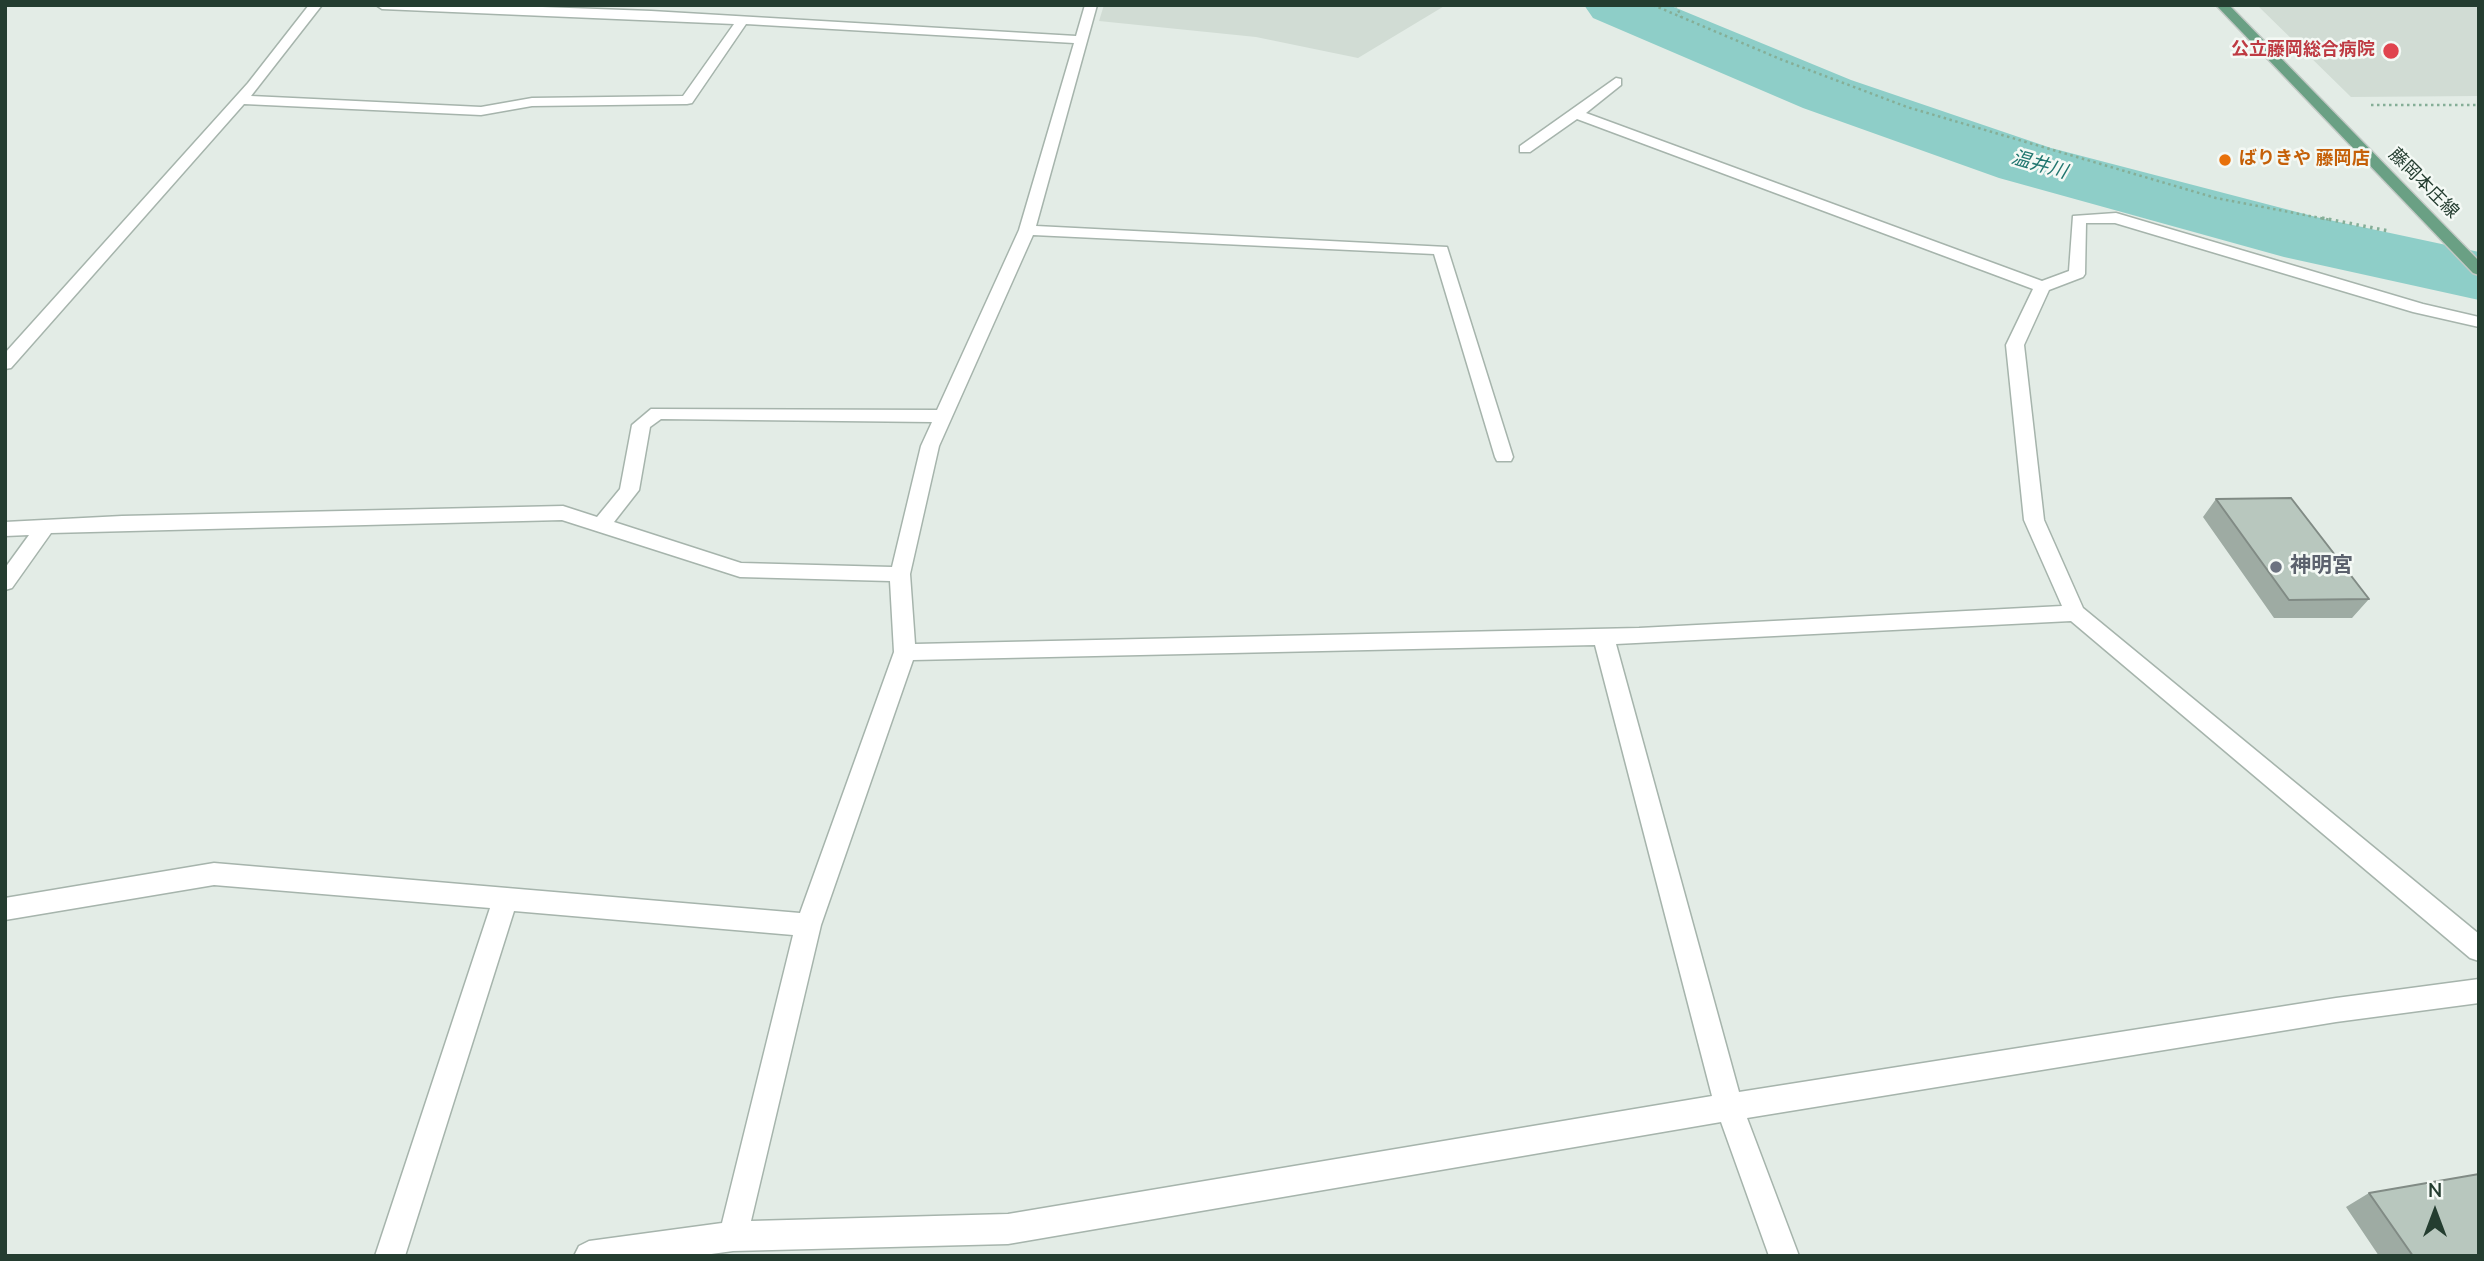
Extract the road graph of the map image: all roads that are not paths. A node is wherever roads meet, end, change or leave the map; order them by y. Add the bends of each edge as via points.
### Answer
1 (316, 5) edge
2 (382, 5) edge
3 (1091, 5) edge
4 (2222, 5) edge
5 (743, 20) junction
6 (1081, 40) junction
7 (1616, 82) dead end
8 (240, 100) junction
9 (1576, 114) junction
10 (1525, 149) dead end
11 (1027, 230) junction
12 (2475, 265) edge
13 (2042, 287) junction
14 (2479, 322) edge
15 (5, 364) edge
16 (943, 416) junction
17 (1504, 457) dead end
18 (601, 525) junction
19 (45, 527) junction
20 (5, 529) edge
21 (900, 574) junction
22 (5, 583) edge
23 (2075, 613) junction
24 (1602, 637) junction
25 (905, 652) junction
26 (505, 900) junction
27 (5, 909) edge
28 (808, 925) junction
29 (2479, 950) edge
30 (2479, 991) edge
31 (1729, 1107) junction
32 (733, 1236) junction
33 (390, 1256) edge
34 (589, 1256) edge
35 (1784, 1256) edge

1 - 8 street
2 - 5 street
3 - 6 street
4 - 12 main road, 藤岡本庄線
5 - 6 street
5 - 8 street via 687,100 532,102 481,111
6 - 11 street
7 - 9 street
8 - 15 street
9 - 10 street
9 - 13 street
11 - 16 street
11 - 17 street via 1441,250
13 - 14 street via 2077,274 2078,219 2116,218
13 - 23 street via 2015,345 2034,520
16 - 18 street via 657,413 641,425 629,490
16 - 21 street via 930,446
18 - 19 street via 563,513
18 - 21 street via 740,570
19 - 20 street
19 - 22 street
21 - 25 street
23 - 24 street
23 - 29 street
24 - 25 street
24 - 31 street
25 - 28 street
26 - 27 street via 215,874
26 - 28 street
26 - 33 street
28 - 32 street
30 - 31 street
31 - 32 street via 1008,1229
31 - 35 street
32 - 34 street

